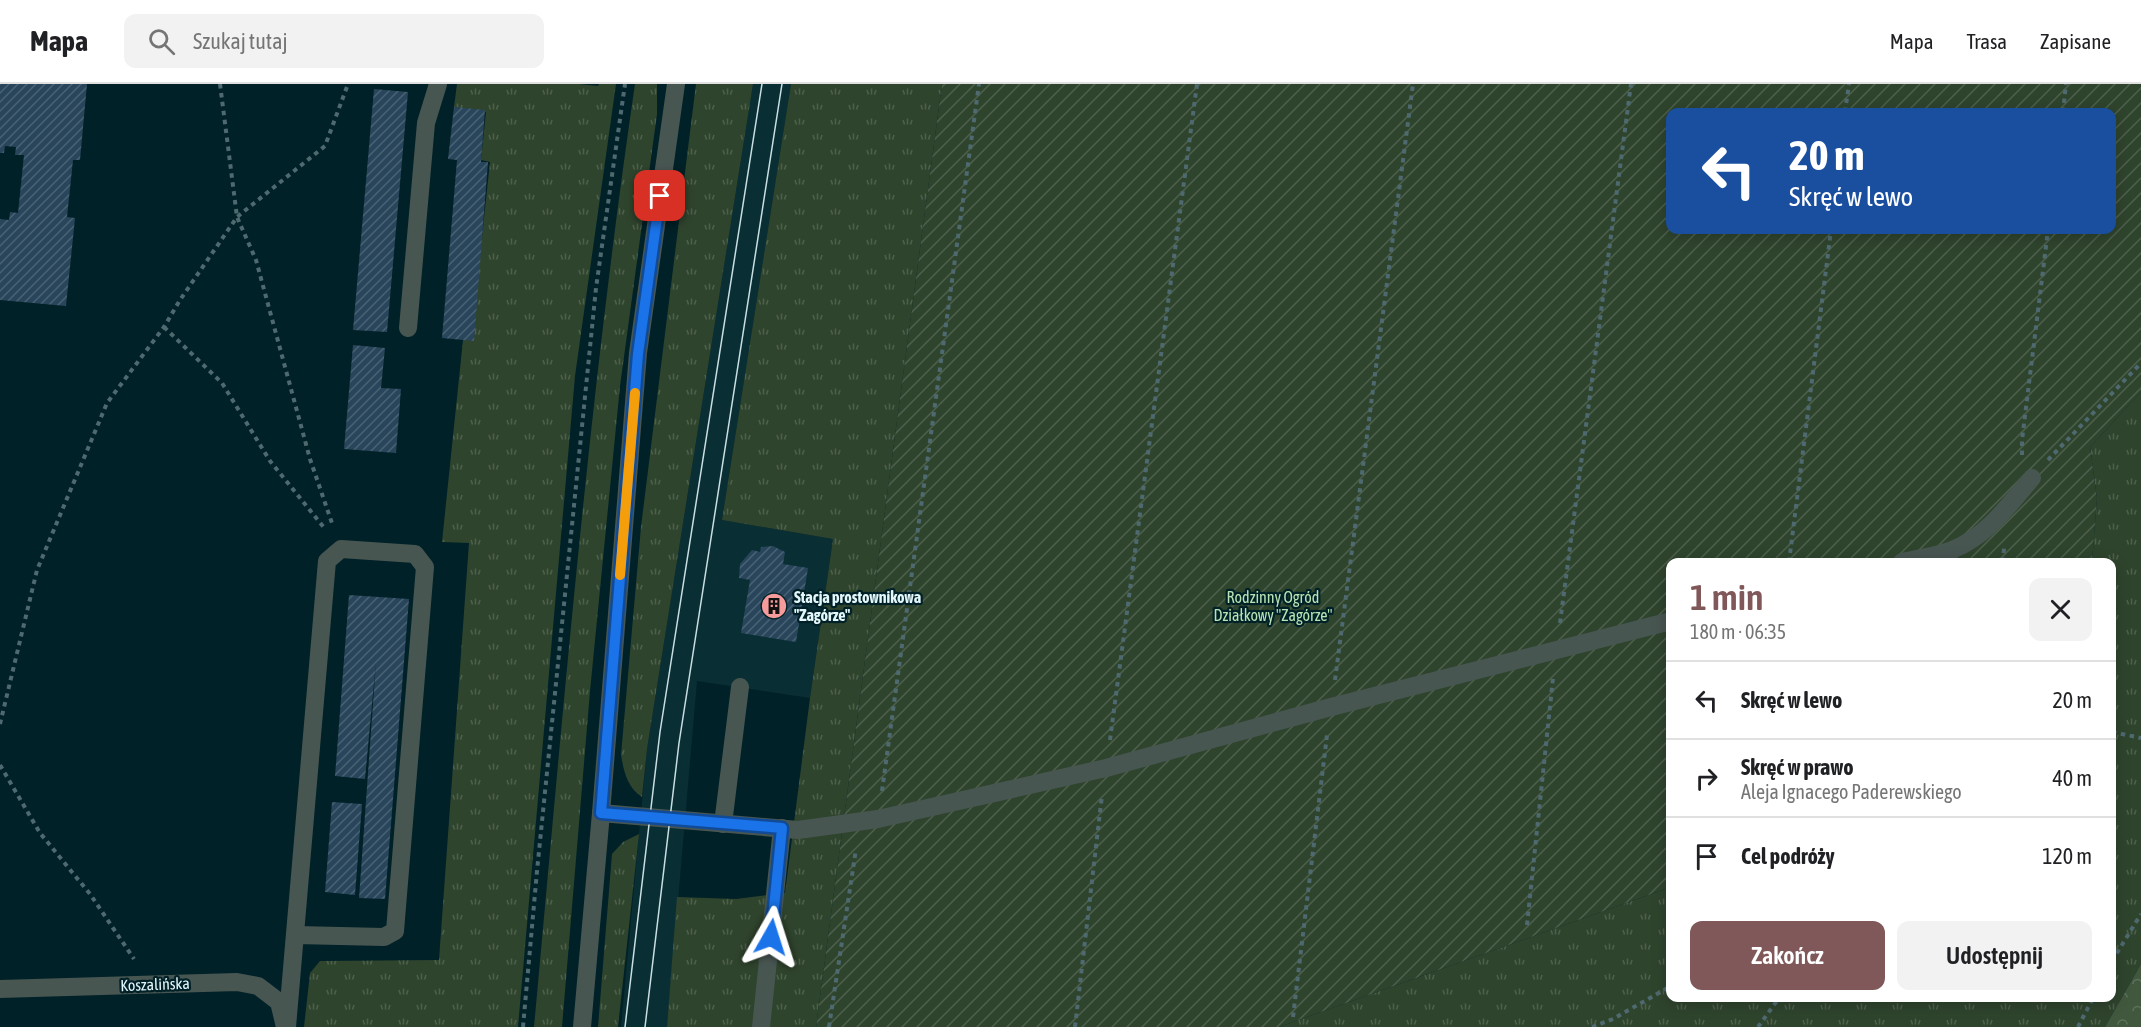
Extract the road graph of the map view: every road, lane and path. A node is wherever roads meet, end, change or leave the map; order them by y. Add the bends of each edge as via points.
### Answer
1 (220, 84) edge
2 (348, 84) edge
3 (438, 84) edge
4 (624, 84) edge
5 (676, 84) edge
6 (979, 84) edge
7 (1197, 84) edge
8 (1413, 84) edge
9 (1631, 84) edge
10 (1849, 84) edge
11 (2066, 84) edge
12 (1846, 108) edge
13 (2063, 108) edge
14 (237, 217) junction
15 (1830, 234) edge
16 (2048, 234) edge
17 (164, 327) junction
18 (408, 328) dead end
19 (2141, 363) edge
20 (2032, 478) junction
21 (341, 549) junction
22 (1790, 558) edge
23 (1919, 558) edge
24 (1666, 622) edge
25 (1557, 650) junction
26 (740, 687) dead end
27 (1331, 707) junction
28 (0, 724) edge
29 (2116, 733) edge
30 (2141, 738) edge
31 (0, 765) edge
32 (1106, 768) junction
33 (601, 813) junction
34 (869, 820) junction
35 (723, 824) junction
36 (782, 828) junction
37 (2141, 914) edge
38 (1527, 925) dead end
39 (296, 935) junction
40 (2116, 955) edge
41 (153, 984) junction
42 (0, 989) edge
43 (1666, 989) edge
44 (1776, 1002) edge
45 (2091, 1002) edge
46 (1293, 1017) dead end
47 (286, 1027) edge
48 (523, 1027) edge
49 (582, 1027) edge
50 (761, 1027) edge
51 (829, 1027) edge
52 (1075, 1027) edge
53 (1592, 1027) edge
54 (1758, 1027) edge
55 (2078, 1027) edge

1 - 14 path
2 - 14 path via 325,146
3 - 18 street via 426,123
4 - 48 path via 596,288
5 - 33 street via 638,354
6 - 34 path
7 - 32 path
8 - 27 path
9 - 25 path
10 - 12 path
11 - 13 path
14 - 17 path
14 - 21 path via 256,260 310,459
15 - 22 path
16 - 20 path via 2022,440 2022,467
17 - 21 path via 222,383 270,461
17 - 28 path via 107,403 37,570
19 - 20 path
20 - 23 street via 1979,536 1952,550
21 - 39 street via 327,561
21 - 39 street via 416,554 425,567 395,932 384,937
24 - 25 street
25 - 27 street
25 - 38 path
26 - 35 street
27 - 32 street
27 - 46 path
29 - 30 path
31 - 41 path via 40,833 90,894
32 - 34 street
32 - 52 path
33 - 35 street
33 - 49 street
34 - 36 street via 798,830
34 - 51 path
35 - 36 street
36 - 50 street
37 - 40 path
39 - 47 street
41 - 42 street, Koszalińska
41 - 47 street, Koszalińska via 237,982 258,987 279,1002
43 - 53 path
44 - 54 path
45 - 55 path

